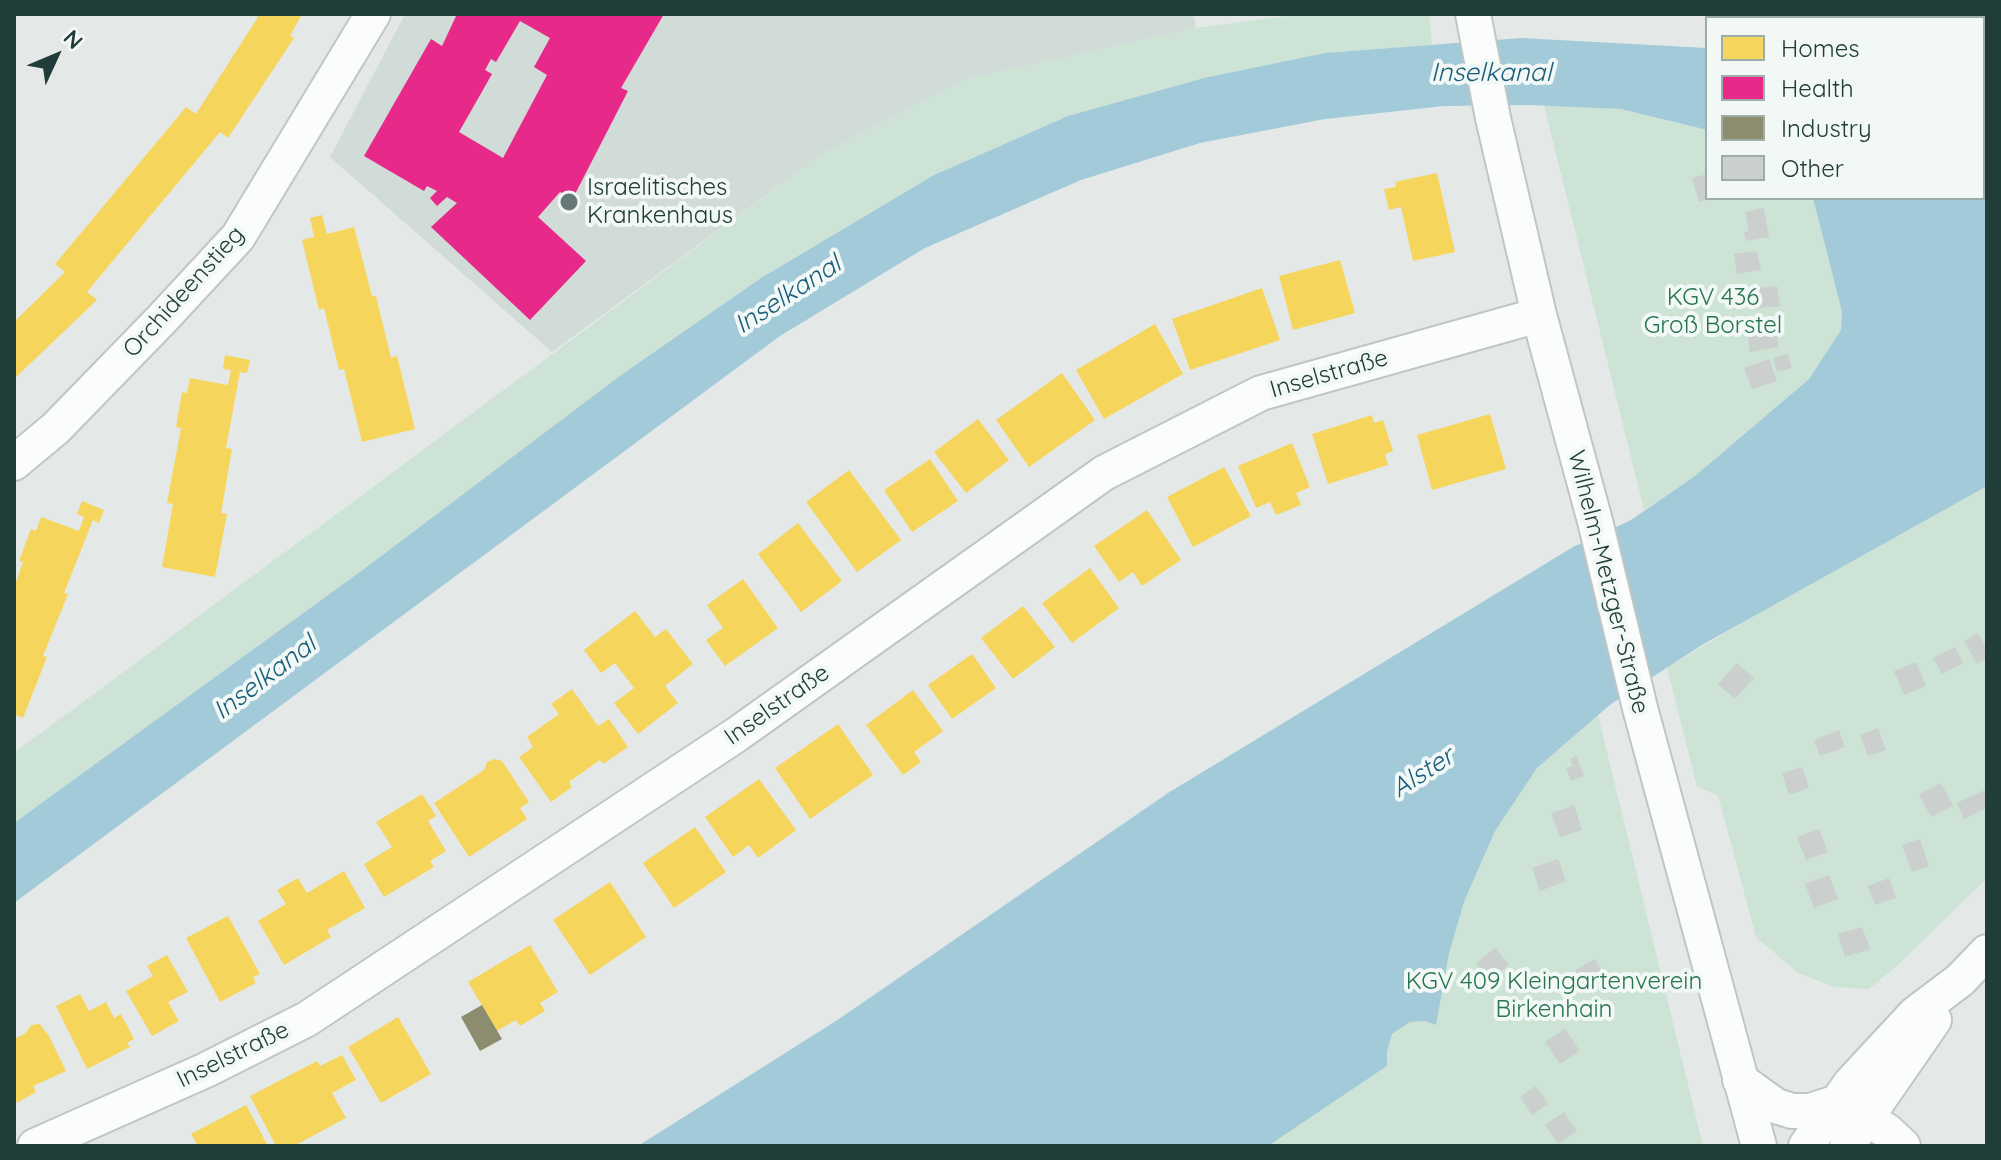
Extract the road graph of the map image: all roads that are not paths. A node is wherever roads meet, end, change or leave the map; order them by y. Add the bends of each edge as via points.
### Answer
1 (373, 14) edge
2 (1473, 16) edge
3 (1539, 315) junction
4 (14, 463) edge
5 (1987, 952) edge
6 (1740, 1080) junction
7 (1849, 1122) edge
8 (35, 1146) edge
9 (1759, 1146) edge
10 (1806, 1146) edge
11 (1903, 1146) edge

1 - 4 street, Orchideenstieg via 238,237 56,428
2 - 3 street, Wilhelm-Metzger-Straße
3 - 6 street, Wilhelm-Metzger-Straße
3 - 8 street, Inselstraße via 1261,393 1104,473 736,735 307,1019
5 - 7 street via 1915,1014
6 - 7 street via 1776,1106
6 - 9 street, Wilhelm-Metzger-Straße
7 - 10 street
7 - 11 street via 1887,1131

